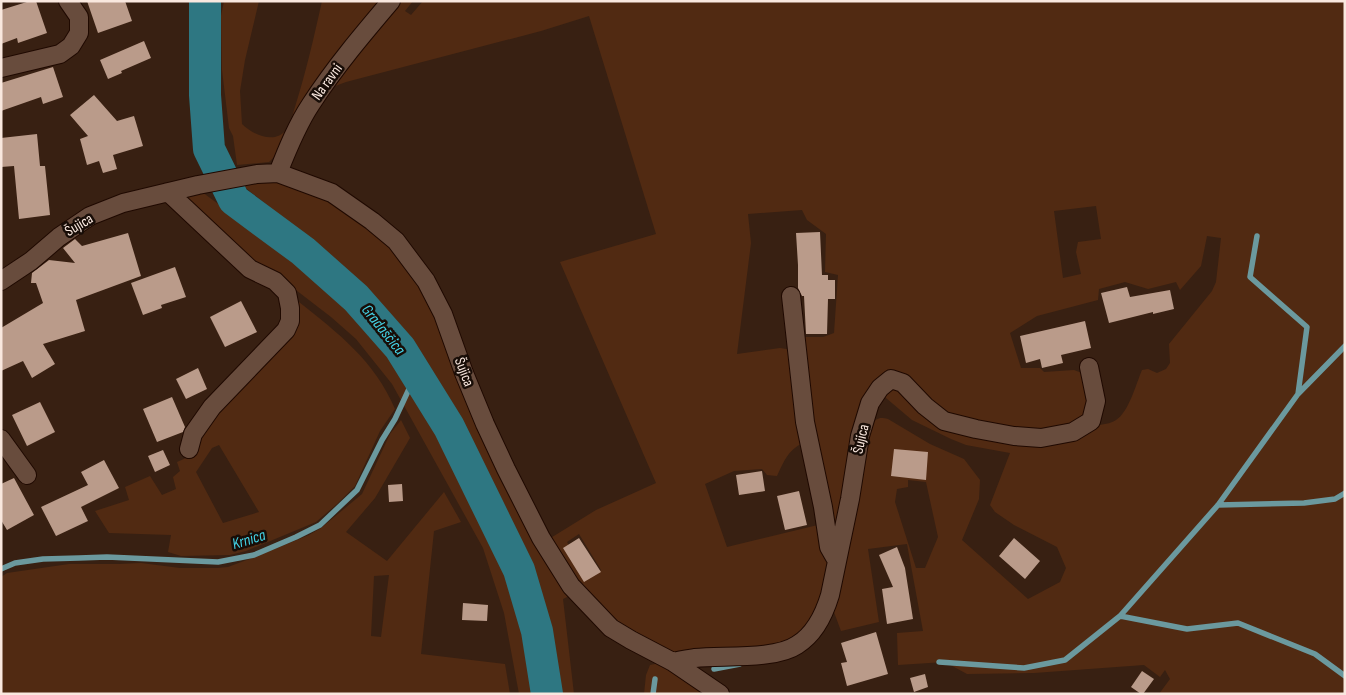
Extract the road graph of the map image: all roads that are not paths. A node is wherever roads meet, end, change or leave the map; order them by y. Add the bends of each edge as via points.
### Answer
1 (68, 1) edge
2 (391, 1) edge
3 (1, 68) edge
4 (278, 173) junction
5 (168, 192) junction
6 (1, 281) edge
7 (791, 296) dead end
8 (1089, 367) dead end
9 (1, 440) edge
10 (189, 450) dead end
11 (27, 475) dead end
12 (837, 561) junction
13 (673, 662) junction
14 (720, 694) edge

1 - 3 street via 79,17 79,33 71,46 60,54
2 - 4 street, Na ravni via 355,43 310,105
4 - 5 street, Šujica via 257,174
4 - 13 street, Šujica via 332,193 396,241 435,298 502,460 541,538 571,586 611,628
5 - 6 street, Šujica via 123,203 90,216
5 - 10 street via 250,268 275,281 287,293 290,308 286,330 212,407 193,434
7 - 12 street via 805,422 829,547
8 - 12 street, Šujica via 1096,400 1092,421 1073,432 1041,438 1014,436 944,421 903,383 891,379 880,388 870,404 860,436
9 - 11 street
12 - 13 street, Šujica via 825,611 813,632 796,646 779,652
13 - 14 street, Šujica

